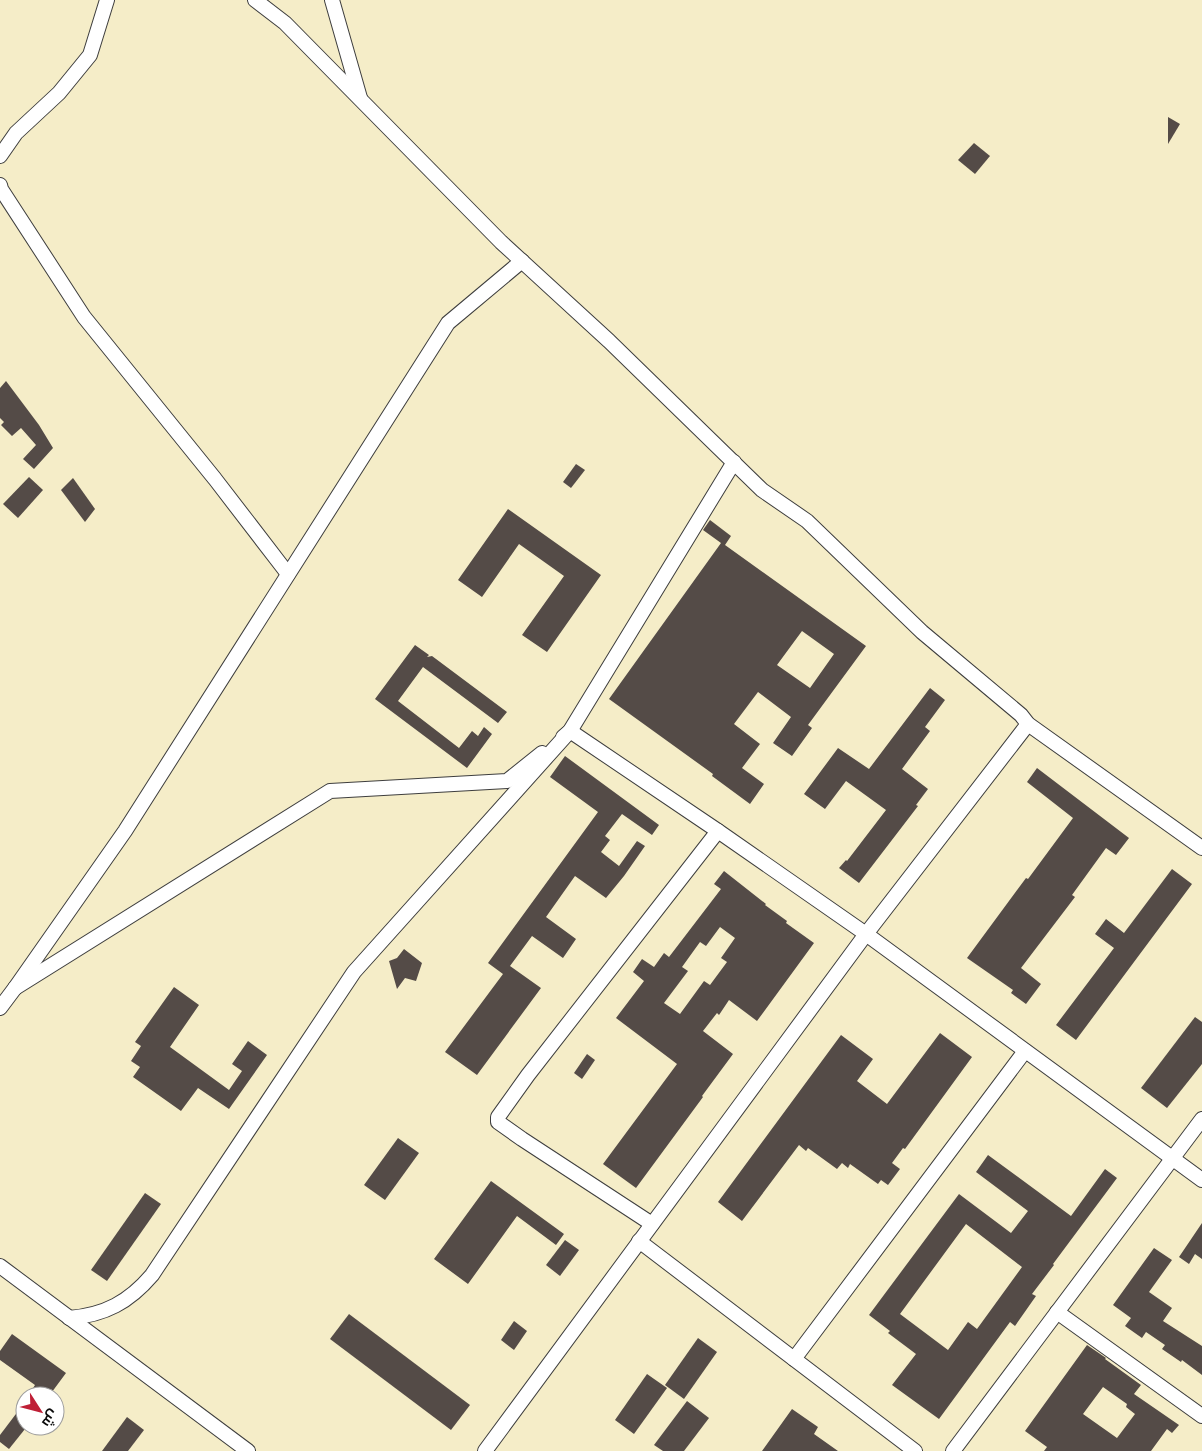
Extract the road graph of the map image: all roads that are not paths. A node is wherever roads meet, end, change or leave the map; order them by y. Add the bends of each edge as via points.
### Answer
1 (107, 0) edge
2 (254, 0) edge
3 (332, 0) edge
4 (361, 100) junction
5 (0, 156) edge
6 (0, 185) edge
7 (522, 261) junction
8 (734, 462) junction
9 (288, 574) junction
10 (1028, 724) junction
11 (570, 731) junction
12 (718, 831) junction
13 (1202, 848) edge
14 (866, 934) junction
15 (15, 988) junction
16 (0, 1008) edge
17 (1025, 1051) junction
18 (1202, 1119) edge
19 (1172, 1159) junction
20 (1202, 1180) edge
21 (652, 1224) junction
22 (639, 1241) junction
23 (0, 1266) edge
24 (1058, 1312) junction
25 (69, 1318) junction
26 (794, 1359) junction
27 (1202, 1416) edge
28 (248, 1451) edge
29 (484, 1451) edge
30 (915, 1451) edge
31 (953, 1451) edge

1 - 5 street via 90,54 59,93 16,133
2 - 4 street via 285,23
3 - 4 street
4 - 7 street
6 - 9 street via 84,317
7 - 8 street
7 - 9 street via 448,323
8 - 10 street via 762,490 807,520 922,632
8 - 11 street
9 - 15 street via 125,831
10 - 13 street
10 - 14 street
11 - 12 street
11 - 15 street via 507,781 330,791
11 - 25 street via 354,972 144,1284 125,1301 104,1312
12 - 14 street
12 - 21 street via 498,1117 498,1122 522,1139
14 - 17 street
14 - 21 street
15 - 16 street
17 - 19 street
17 - 26 street
18 - 19 street
19 - 20 street
19 - 24 street
21 - 22 street
22 - 26 street
22 - 29 street
23 - 25 street
24 - 27 street
24 - 31 street
25 - 28 street
26 - 30 street

